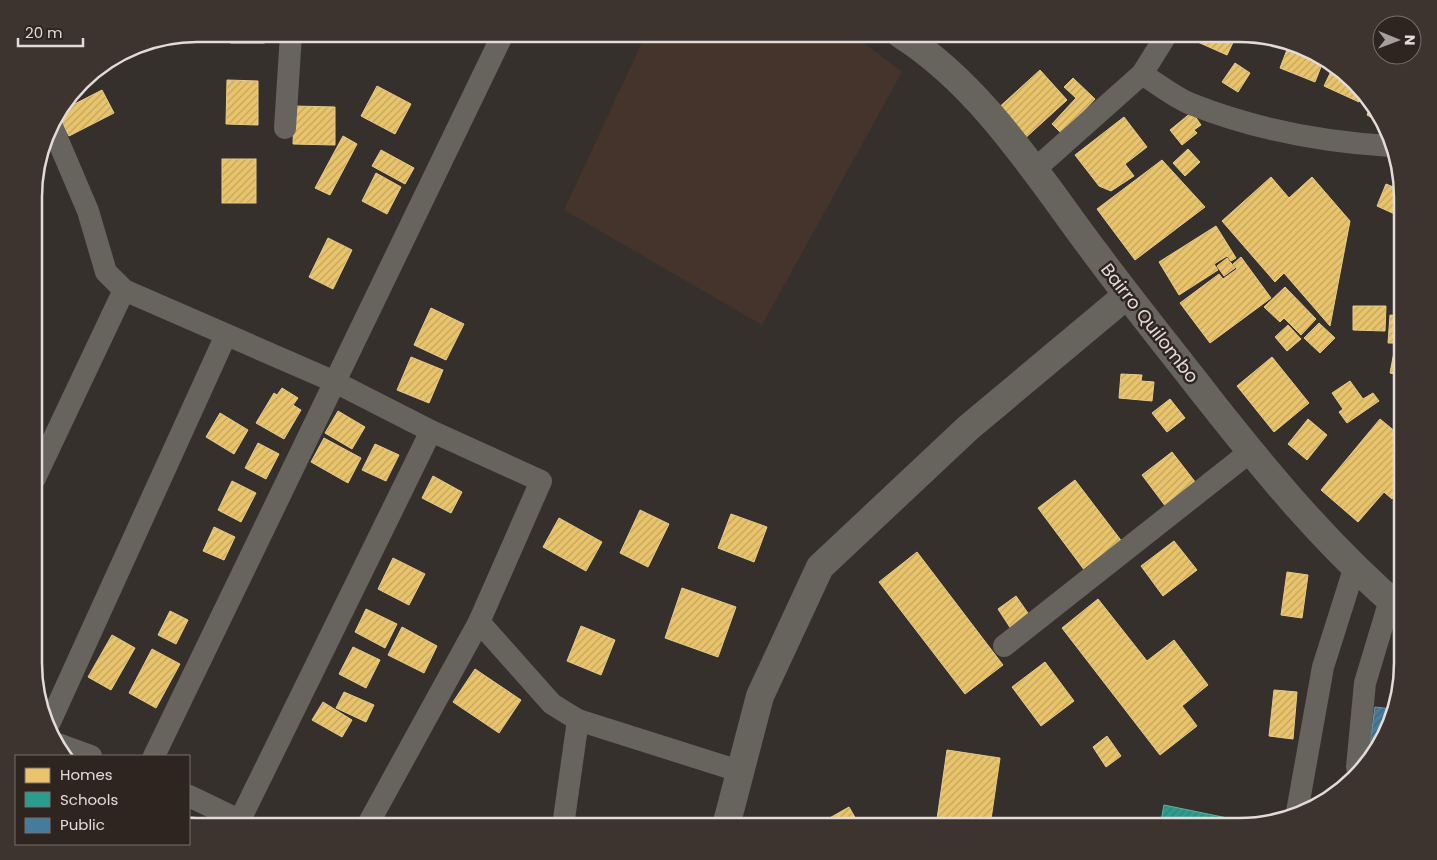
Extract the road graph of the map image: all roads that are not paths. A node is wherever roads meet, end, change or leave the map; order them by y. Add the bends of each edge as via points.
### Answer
1 (911, 42) edge
2 (1162, 42) edge
3 (290, 43) edge
4 (499, 43) edge
5 (1142, 74) junction
6 (285, 128) dead end
7 (56, 135) edge
8 (1385, 146) edge
9 (1034, 171) junction
10 (124, 290) junction
11 (1127, 295) junction
12 (226, 335) junction
13 (335, 382) junction
14 (431, 431) junction
15 (1251, 452) junction
16 (42, 463) edge
17 (1356, 566) junction
18 (1394, 602) edge
19 (1394, 612) edge
20 (479, 622) junction
21 (1004, 646) dead end
22 (52, 717) edge
23 (578, 720) junction
24 (68, 748) edge
25 (88, 755) edge
26 (154, 755) edge
27 (1357, 762) edge
28 (739, 771) junction
29 (190, 797) edge
30 (1298, 806) edge
31 (728, 817) edge
32 (229, 818) edge
33 (240, 818) edge
34 (371, 818) edge
35 (564, 818) edge

1 - 9 street, Bairro Quilombo via 977,100
2 - 5 street
3 - 6 street
4 - 13 street
5 - 8 street via 1190,103 1266,128 1347,143
5 - 9 street
7 - 10 street via 88,211 106,272
9 - 11 street, Bairro Quilombo
10 - 12 street
10 - 16 street
11 - 15 street, Bairro Quilombo
11 - 28 street via 968,428 820,567 760,696
12 - 13 street
12 - 22 street
13 - 14 street
13 - 26 street
14 - 20 street via 541,480
14 - 33 street
15 - 17 street, Bairro Quilombo via 1274,481
15 - 21 street
17 - 18 street, Bairro Quilombo
17 - 30 street via 1323,667
19 - 27 street via 1365,683
20 - 23 street via 552,704
20 - 34 street
23 - 28 street
23 - 35 street
24 - 25 street
28 - 31 street
29 - 32 street

